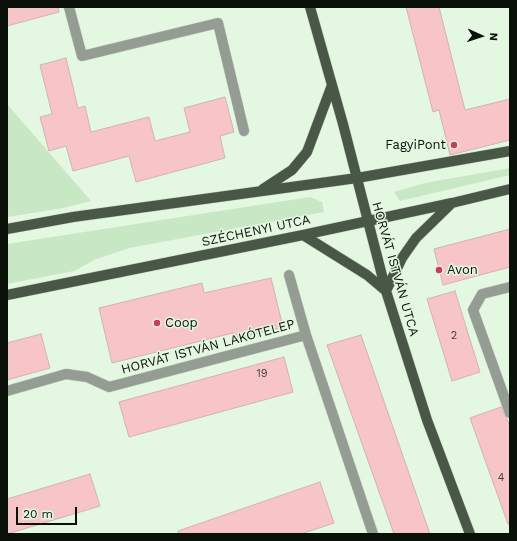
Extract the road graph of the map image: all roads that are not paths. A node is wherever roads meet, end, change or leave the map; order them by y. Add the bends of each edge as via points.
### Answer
1 (69, 7) edge
2 (310, 7) edge
3 (332, 85) junction
4 (244, 131) dead end
5 (510, 150) edge
6 (357, 178) junction
7 (510, 189) edge
8 (262, 190) junction
9 (452, 204) junction
10 (367, 220) junction
11 (7, 229) edge
12 (304, 235) junction
13 (289, 275) dead end
14 (510, 287) edge
15 (386, 291) junction
16 (7, 295) edge
17 (306, 335) junction
18 (7, 391) edge
19 (510, 413) edge
20 (373, 534) edge
21 (470, 534) edge

1 - 4 street via 82,56 218,23
2 - 3 main road, HORVÁT ISTVÁN UTCA
3 - 6 main road, HORVÁT ISTVÁN UTCA
3 - 8 main road via 308,152 292,170
5 - 6 main road
6 - 8 main road
6 - 10 main road, HORVÁT ISTVÁN UTCA
7 - 9 main road, SZÉCHENYI UTCA
8 - 11 main road
9 - 10 main road, SZÉCHENYI UTCA
9 - 15 main road via 416,238 402,258
10 - 12 main road, SZÉCHENYI UTCA
10 - 15 main road, HORVÁT ISTVÁN UTCA
12 - 15 main road via 367,275
12 - 16 main road, SZÉCHENYI UTCA
13 - 17 street
14 - 19 street via 482,294 473,310
15 - 21 main road, HORVÁT ISTVÁN UTCA via 428,420
17 - 18 street, HORVÁT ISTVÁN LAKÓTELEP via 109,386 87,377 66,374
17 - 20 street, HORVÁT ISTVÁN LAKÓTELEP

